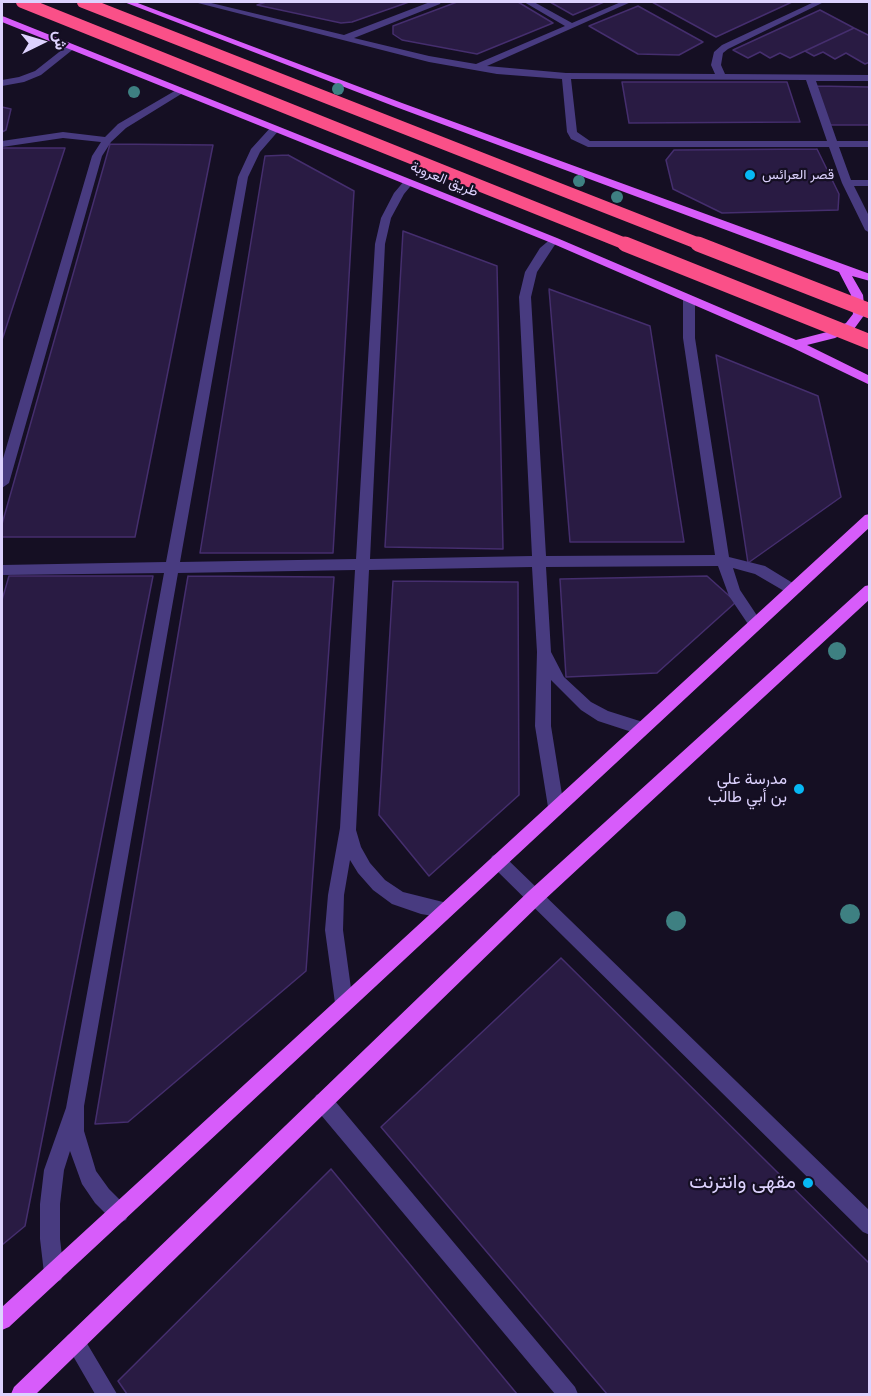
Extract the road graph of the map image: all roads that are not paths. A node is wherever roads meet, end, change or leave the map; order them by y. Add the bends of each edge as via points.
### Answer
1 (22, 2) edge
2 (83, 2) edge
3 (128, 2) edge
4 (198, 2) edge
5 (251, 2) edge
6 (437, 2) edge
7 (528, 2) edge
8 (627, 2) edge
9 (820, 2) edge
10 (230, 10) junction
11 (2, 19) edge
12 (570, 26) junction
13 (345, 38) junction
14 (71, 47) junction
15 (474, 68) junction
16 (566, 76) junction
17 (722, 78) junction
18 (810, 78) junction
19 (870, 78) edge
20 (2, 83) edge
21 (181, 91) junction
22 (275, 129) junction
23 (107, 140) junction
24 (2, 144) edge
25 (834, 144) junction
26 (870, 144) edge
27 (409, 182) junction
28 (848, 183) junction
29 (870, 183) edge
30 (870, 230) edge
31 (554, 240) junction
32 (843, 270) junction
33 (870, 278) edge
34 (689, 299) junction
35 (870, 311) edge
36 (870, 342) edge
37 (795, 344) junction
38 (870, 381) edge
39 (2, 483) edge
40 (870, 519) edge
41 (723, 560) junction
42 (539, 561) junction
43 (363, 564) junction
44 (172, 567) junction
45 (2, 570) edge
46 (791, 589) junction
47 (870, 590) edge
48 (755, 623) junction
49 (544, 652) junction
50 (641, 728) junction
51 (556, 807) junction
52 (348, 828) junction
53 (498, 861) junction
54 (535, 897) junction
55 (445, 910) junction
56 (344, 1003) junction
57 (323, 1102) junction
58 (75, 1106) junction
59 (119, 1213) junction
60 (870, 1225) edge
61 (54, 1273) junction
62 (2, 1320) edge
63 (75, 1342) junction
64 (21, 1395) edge
65 (107, 1395) edge
66 (568, 1395) edge

1 - 36 highway, طريق العروبة, bridge
2 - 35 highway, bridge
3 - 32 main road
4 - 10 street
5 - 10 street
6 - 13 street
7 - 12 street
8 - 12 street
9 - 17 street via 725,47 716,65
10 - 13 street
11 - 14 main road, طريق العروبة
12 - 15 street
13 - 15 street
14 - 20 street via 38,73
14 - 21 main road, طريق العروبة
15 - 16 street
16 - 17 street
16 - 25 street via 572,132 588,144
17 - 18 street
18 - 19 street
18 - 25 street
21 - 22 main road, طريق العروبة
21 - 23 street via 131,119
22 - 27 main road, طريق العروبة
22 - 44 street via 255,152 243,177
23 - 24 street via 63,135
23 - 39 street via 95,165
25 - 26 street
25 - 28 street
27 - 31 main road, طريق العروبة
27 - 43 street via 392,205 381,238
28 - 29 street
28 - 30 street
31 - 34 main road, طريق العروبة
31 - 42 street via 531,272 525,297
32 - 33 main road
32 - 37 main road via 857,295 858,314 850,326
34 - 37 main road, طريق العروبة
34 - 41 street via 689,338
37 - 38 main road, طريق العروبة
40 - 46 main road
41 - 42 street
41 - 46 street via 760,570
41 - 48 street via 735,592
42 - 43 street
42 - 49 street
43 - 44 street
43 - 52 street
44 - 45 street
44 - 58 street
46 - 48 main road
47 - 54 main road
48 - 50 main road
49 - 50 street via 572,695 603,716
49 - 51 street via 543,726
50 - 51 main road
51 - 53 main road
52 - 55 street via 353,849 379,885 399,898
52 - 56 street via 337,883 334,930
53 - 54 street
53 - 55 main road
54 - 57 main road
54 - 60 street
55 - 56 main road
56 - 59 main road
57 - 63 main road
57 - 66 street
58 - 59 street via 75,1131 89,1177
58 - 61 street via 54,1170 50,1204
59 - 61 main road
61 - 62 main road
63 - 64 main road
63 - 65 street

